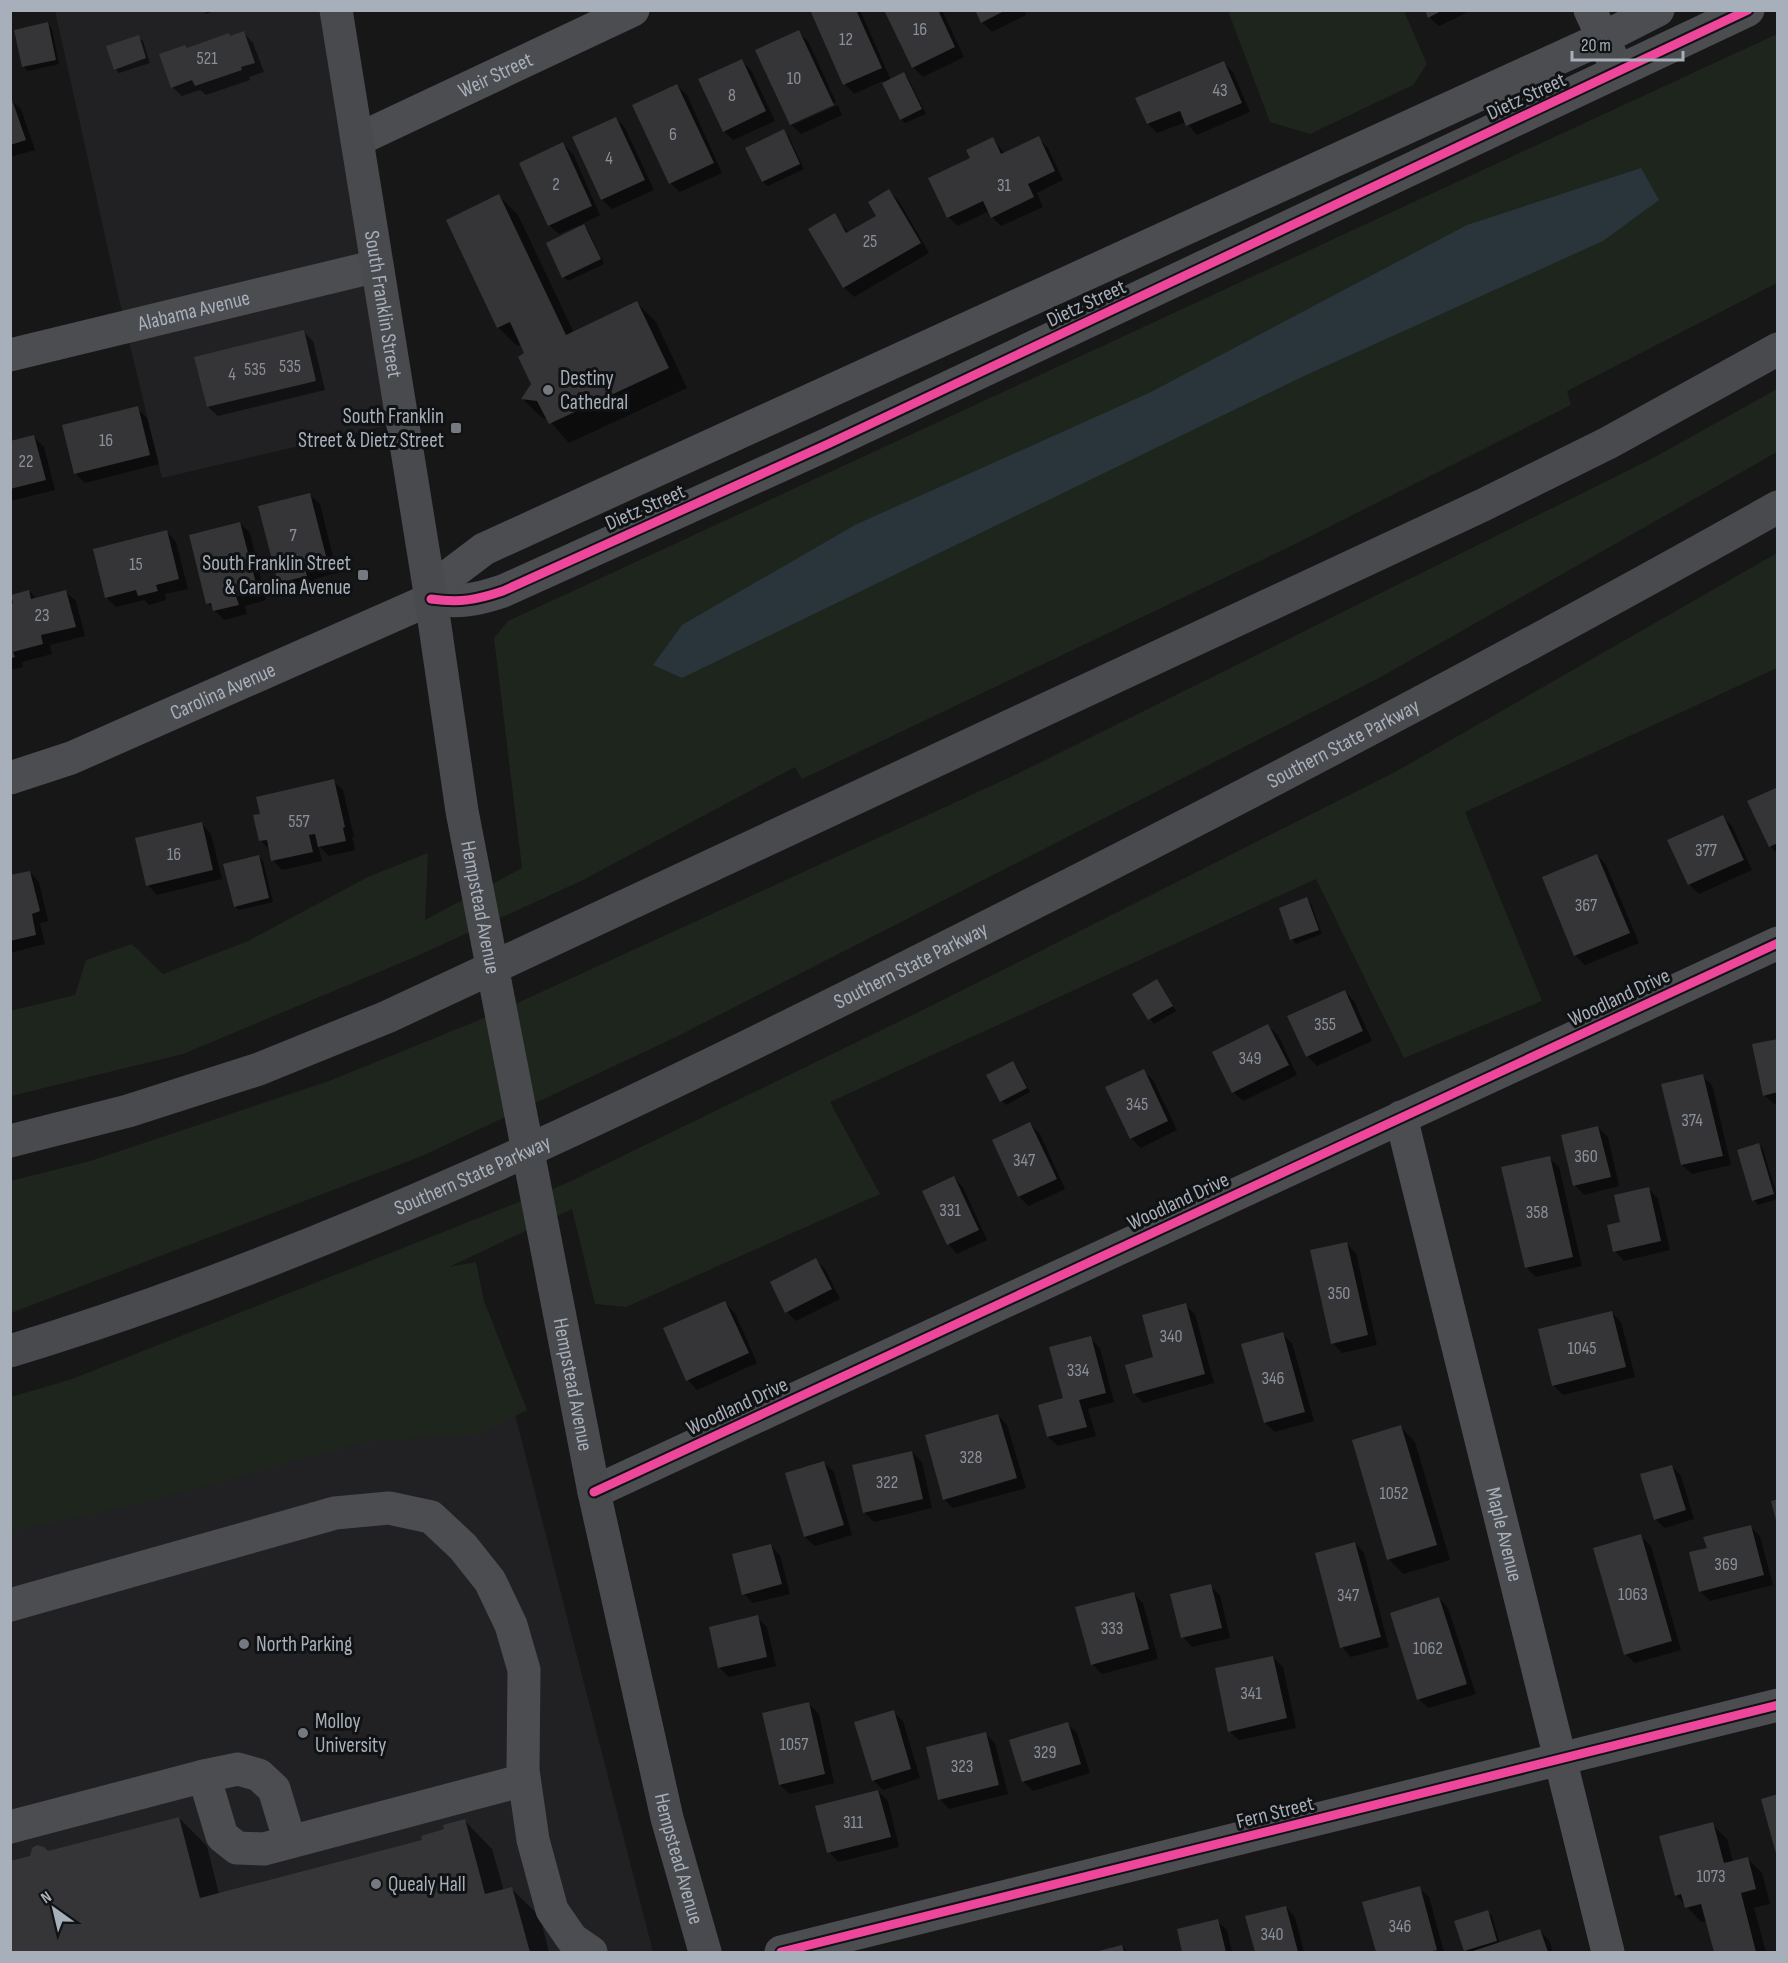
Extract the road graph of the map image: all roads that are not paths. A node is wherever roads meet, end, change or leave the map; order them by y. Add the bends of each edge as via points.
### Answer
1 (336, 10) edge
2 (633, 10) edge
3 (1748, 10) edge
4 (1653, 12) edge
5 (1597, 24) edge
6 (1667, 49) junction
7 (1619, 72) junction
8 (357, 140) junction
9 (377, 266) junction
10 (1778, 350) edge
11 (10, 355) edge
12 (810, 400) junction
13 (828, 444) junction
14 (1778, 507) edge
15 (432, 598) junction
16 (10, 778) edge
17 (462, 811) joint
18 (1778, 943) edge
19 (1401, 1118) junction
20 (10, 1142) edge
21 (10, 1352) edge
22 (594, 1492) junction
23 (10, 1605) edge
24 (1778, 1705) edge
25 (1560, 1759) junction
26 (204, 1776) junction
27 (524, 1780) junction
28 (10, 1827) edge
29 (290, 1842) junction
30 (591, 1953) edge
31 (705, 1953) edge
32 (781, 1953) edge
33 (1608, 1953) edge

1 - 8 main road, South Franklin Street
2 - 8 street, Weir Street
3 - 6 street, Dietz Street
4 - 5 street, Dietz Street
4 - 6 street
5 - 7 street
5 - 12 street, Dietz Street
6 - 7 street, Dietz Street
7 - 13 street, Dietz Street
8 - 9 main road, South Franklin Street
9 - 11 street, Alabama Avenue
9 - 15 main road, South Franklin Street
10 - 20 highway via 1544,476 387,1017 248,1073 118,1114
12 - 13 street
12 - 15 street, Dietz Street via 484,549 447,577
13 - 15 street, Dietz Street via 503,591 477,600 452,602
14 - 21 highway, Southern State Parkway via 1325,754 710,1064 352,1228 158,1303
15 - 16 street, Carolina Avenue via 70,758
15 - 17 main road, South Franklin Street
17 - 22 main road, Hempstead Avenue
18 - 19 street, Woodland Drive
19 - 22 street, Woodland Drive
19 - 25 street, Maple Avenue
22 - 31 main road, Hempstead Avenue via 667,1818
23 - 27 street via 335,1513 390,1508 431,1517 463,1547 490,1581 511,1625 525,1670
24 - 25 street, Fern Street
25 - 32 street, Fern Street
25 - 33 street, Maple Avenue
26 - 28 street
26 - 29 street via 238,1769 260,1774 274,1789
26 - 29 street via 222,1836 237,1848 264,1849
27 - 29 street
27 - 30 street via 533,1840 552,1910 572,1939

